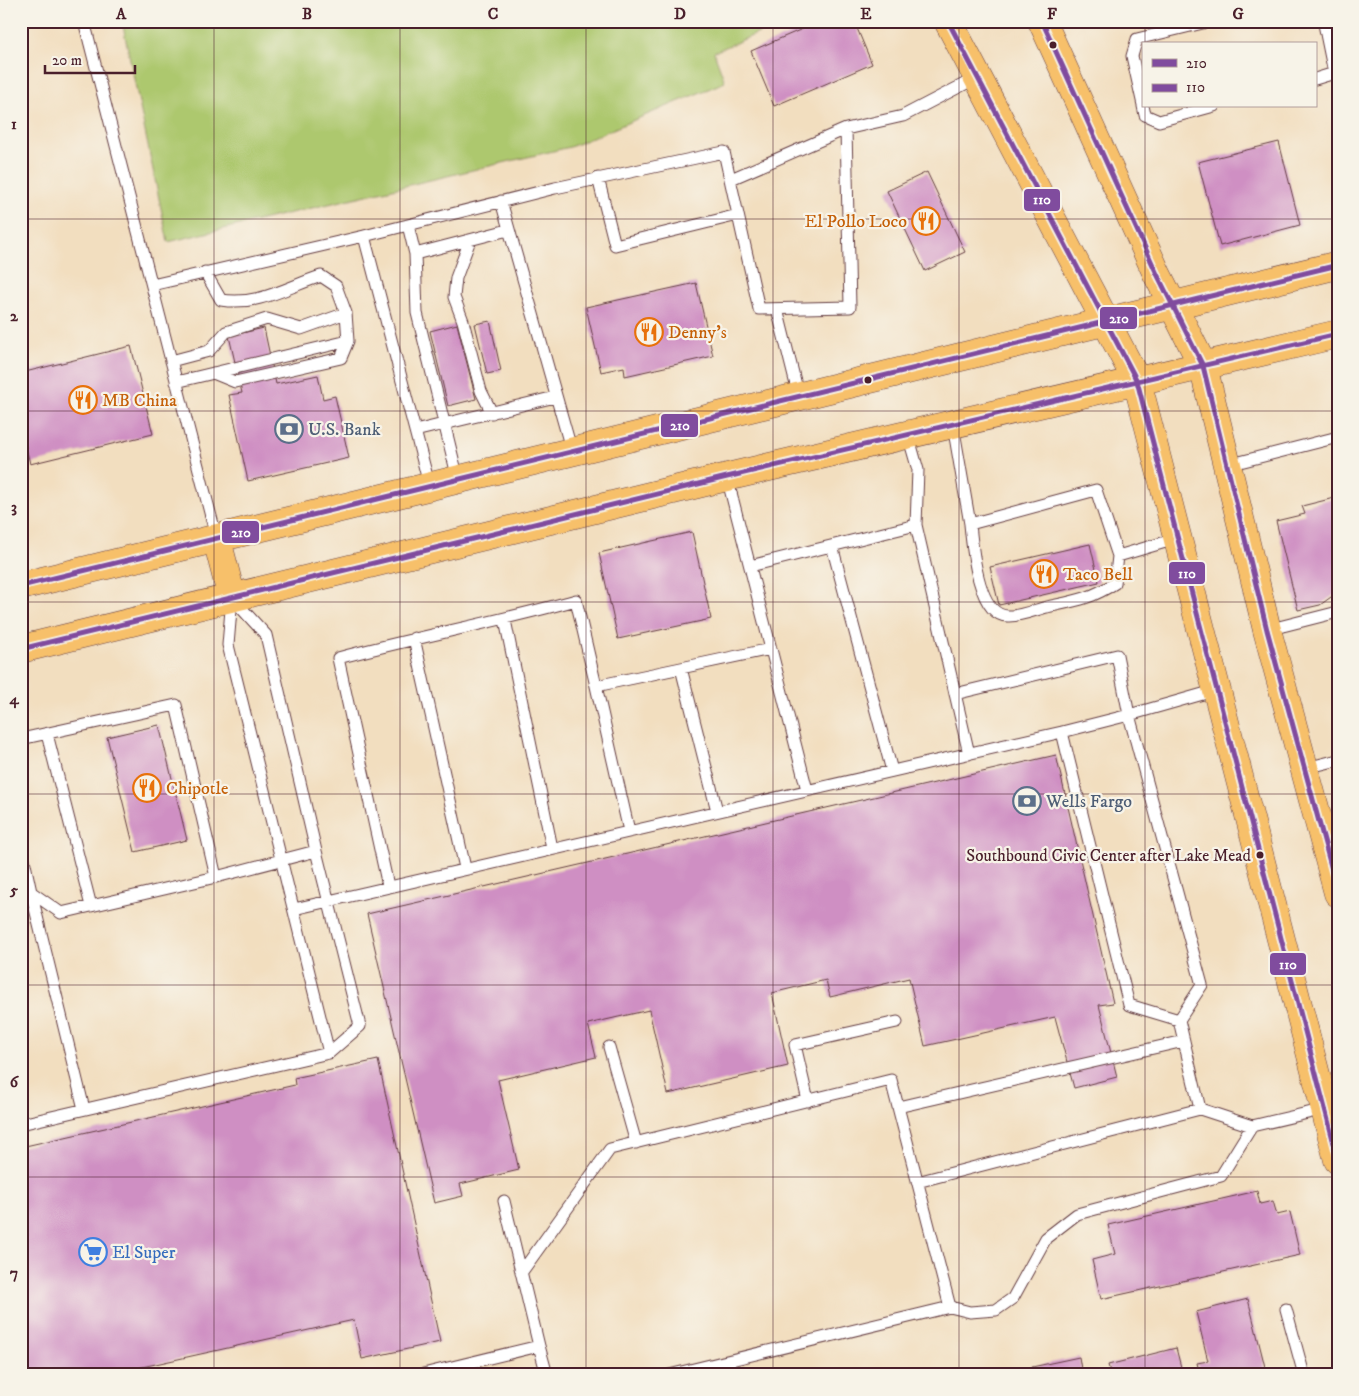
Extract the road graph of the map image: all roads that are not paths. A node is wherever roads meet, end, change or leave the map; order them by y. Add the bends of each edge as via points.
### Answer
1 (84, 21) edge
2 (948, 21) edge
3 (1042, 21) edge
4 (1211, 21) edge
5 (1329, 21) edge
6 (1338, 65) edge
7 (1338, 72) edge
8 (979, 77) junction
9 (1316, 78) edge
10 (1142, 101) edge
11 (1143, 108) edge
12 (1207, 108) edge
13 (846, 129) junction
14 (598, 178) junction
15 (731, 179) junction
16 (501, 201) junction
17 (738, 215) junction
18 (408, 225) junction
19 (508, 230) junction
20 (364, 236) junction
21 (470, 240) junction
22 (415, 254) junction
23 (1338, 265) edge
24 (206, 272) junction
25 (152, 285) junction
26 (1172, 306) junction
27 (777, 309) junction
28 (346, 313) junction
29 (1104, 323) junction
30 (1338, 334) edge
31 (171, 361) junction
32 (1203, 366) junction
33 (176, 382) junction
34 (1137, 382) junction
35 (555, 397) junction
36 (799, 397) junction
37 (492, 412) junction
38 (444, 424) junction
39 (953, 425) junction
40 (416, 431) junction
41 (908, 435) junction
42 (1338, 437) edge
43 (572, 453) junction
44 (1228, 465) junction
45 (727, 477) junction
46 (459, 481) junction
47 (430, 488) junction
48 (970, 524) junction
49 (916, 525) junction
50 (1179, 538) junction
51 (217, 540) junction
52 (832, 546) junction
53 (1118, 556) junction
54 (750, 566) junction
55 (21, 586) edge
56 (232, 598) junction
57 (1338, 612) edge
58 (505, 620) junction
59 (1267, 630) junction
60 (414, 638) junction
61 (21, 649) edge
62 (771, 649) junction
63 (681, 668) junction
64 (596, 686) junction
65 (1217, 690) junction
66 (955, 694) junction
67 (1129, 715) junction
68 (1062, 732) junction
69 (47, 734) junction
70 (21, 739) edge
71 (969, 754) junction
72 (1338, 760) edge
73 (1306, 768) junction
74 (892, 771) junction
75 (807, 790) junction
76 (717, 811) junction
77 (629, 831) junction
78 (21, 846) edge
79 (552, 848) junction
80 (316, 851) junction
81 (282, 859) junction
82 (466, 868) junction
83 (216, 877) junction
84 (388, 886) junction
85 (26, 893) edge
86 (1338, 893) edge
87 (328, 900) junction
88 (91, 906) junction
89 (294, 908) junction
90 (1179, 1020) junction
91 (897, 1022) dead end
92 (1184, 1041) junction
93 (609, 1047) dead end
94 (329, 1053) junction
95 (808, 1101) junction
96 (898, 1107) junction
97 (1200, 1109) junction
98 (1324, 1109) junction
99 (84, 1110) junction
100 (21, 1124) edge
101 (1252, 1126) junction
102 (636, 1143) junction
103 (1338, 1160) edge
104 (917, 1182) junction
105 (504, 1202) dead end
106 (521, 1272) junction
107 (950, 1307) junction
108 (1286, 1309) dead end
109 (539, 1346) junction
110 (418, 1375) edge
111 (547, 1375) edge
112 (669, 1375) edge
113 (1304, 1375) edge

1 - 25 lane
2 - 8 main road
3 - 26 main road
4 - 10 lane via 1137,39 1132,56
5 - 6 street
7 - 9 lane
8 - 13 lane via 902,116
8 - 29 main road
11 - 12 lane via 1145,115 1159,121
13 - 15 lane
13 - 27 lane via 850,308
14 - 15 lane via 724,152
14 - 16 lane
14 - 17 lane via 615,245
15 - 17 lane
16 - 18 lane
16 - 19 lane
17 - 27 lane via 759,309
18 - 20 lane
18 - 22 lane
19 - 21 lane
19 - 35 lane
20 - 24 lane
20 - 40 lane
21 - 22 lane
21 - 37 lane via 456,278 454,297 482,391
22 - 38 lane via 417,312
23 - 26 main road
24 - 25 lane
24 - 28 lane via 221,300 240,303 272,296 321,276 336,286
25 - 31 lane
26 - 29 main road
26 - 32 main road
27 - 36 lane
28 - 31 lane via 301,328 267,319 226,332 209,351
28 - 33 lane via 348,341
29 - 34 main road
29 - 36 main road
30 - 32 main road
31 - 33 lane
32 - 34 main road
32 - 44 main road
33 - 51 lane
34 - 39 main road
34 - 50 main road
35 - 37 lane
35 - 43 lane
36 - 43 main road
37 - 38 lane
38 - 40 lane
38 - 46 lane
39 - 41 main road
39 - 48 lane
40 - 47 lane
41 - 45 main road
41 - 49 lane via 918,470
42 - 44 lane
43 - 46 main road
44 - 59 main road
45 - 54 lane
45 - 56 main road
46 - 47 main road
47 - 51 main road
48 - 53 lane via 1096,490
48 - 53 lane via 973,556 986,600 993,610 1008,617 1095,596 1115,583
49 - 52 lane
49 - 66 lane
50 - 53 lane
50 - 65 main road
51 - 55 main road
51 - 56 main road
52 - 54 lane
52 - 74 lane
54 - 62 lane
56 - 61 main road
56 - 80 lane via 266,635
56 - 81 lane via 228,644
57 - 59 lane
58 - 60 lane
58 - 64 lane via 576,600
58 - 79 lane
59 - 73 main road
60 - 82 lane
60 - 84 lane via 338,658
62 - 63 lane
62 - 75 lane
63 - 64 lane
63 - 76 lane
64 - 77 lane
65 - 67 lane
65 - 98 main road
66 - 67 lane via 1117,654
66 - 71 lane
67 - 68 lane
67 - 90 lane via 1202,985
68 - 71 lane
68 - 90 lane via 1129,1005
69 - 70 lane
69 - 83 lane via 176,705
69 - 88 lane
71 - 74 lane
72 - 73 lane
73 - 86 main road
74 - 75 lane
75 - 76 lane
76 - 77 lane
77 - 79 lane
78 - 85 lane
79 - 82 lane
80 - 81 lane
80 - 87 lane
81 - 83 lane
81 - 89 lane
82 - 84 lane
83 - 88 lane
84 - 87 lane
85 - 88 lane via 61,913
85 - 99 lane
87 - 89 lane
87 - 94 lane via 360,1026
89 - 94 lane
90 - 92 lane
91 - 95 lane via 795,1045
92 - 96 lane
92 - 97 lane
93 - 102 lane
94 - 99 lane
95 - 96 lane via 891,1080
95 - 102 lane
96 - 104 lane
97 - 101 lane
97 - 104 lane
98 - 101 lane
98 - 103 main road
99 - 100 lane
101 - 107 lane via 1221,1176 1077,1214 1046,1238 1013,1298 996,1310 970,1312
102 - 106 lane via 610,1149
104 - 107 lane
105 - 106 lane
106 - 109 lane
107 - 112 lane
108 - 113 lane
109 - 110 lane
109 - 111 lane

